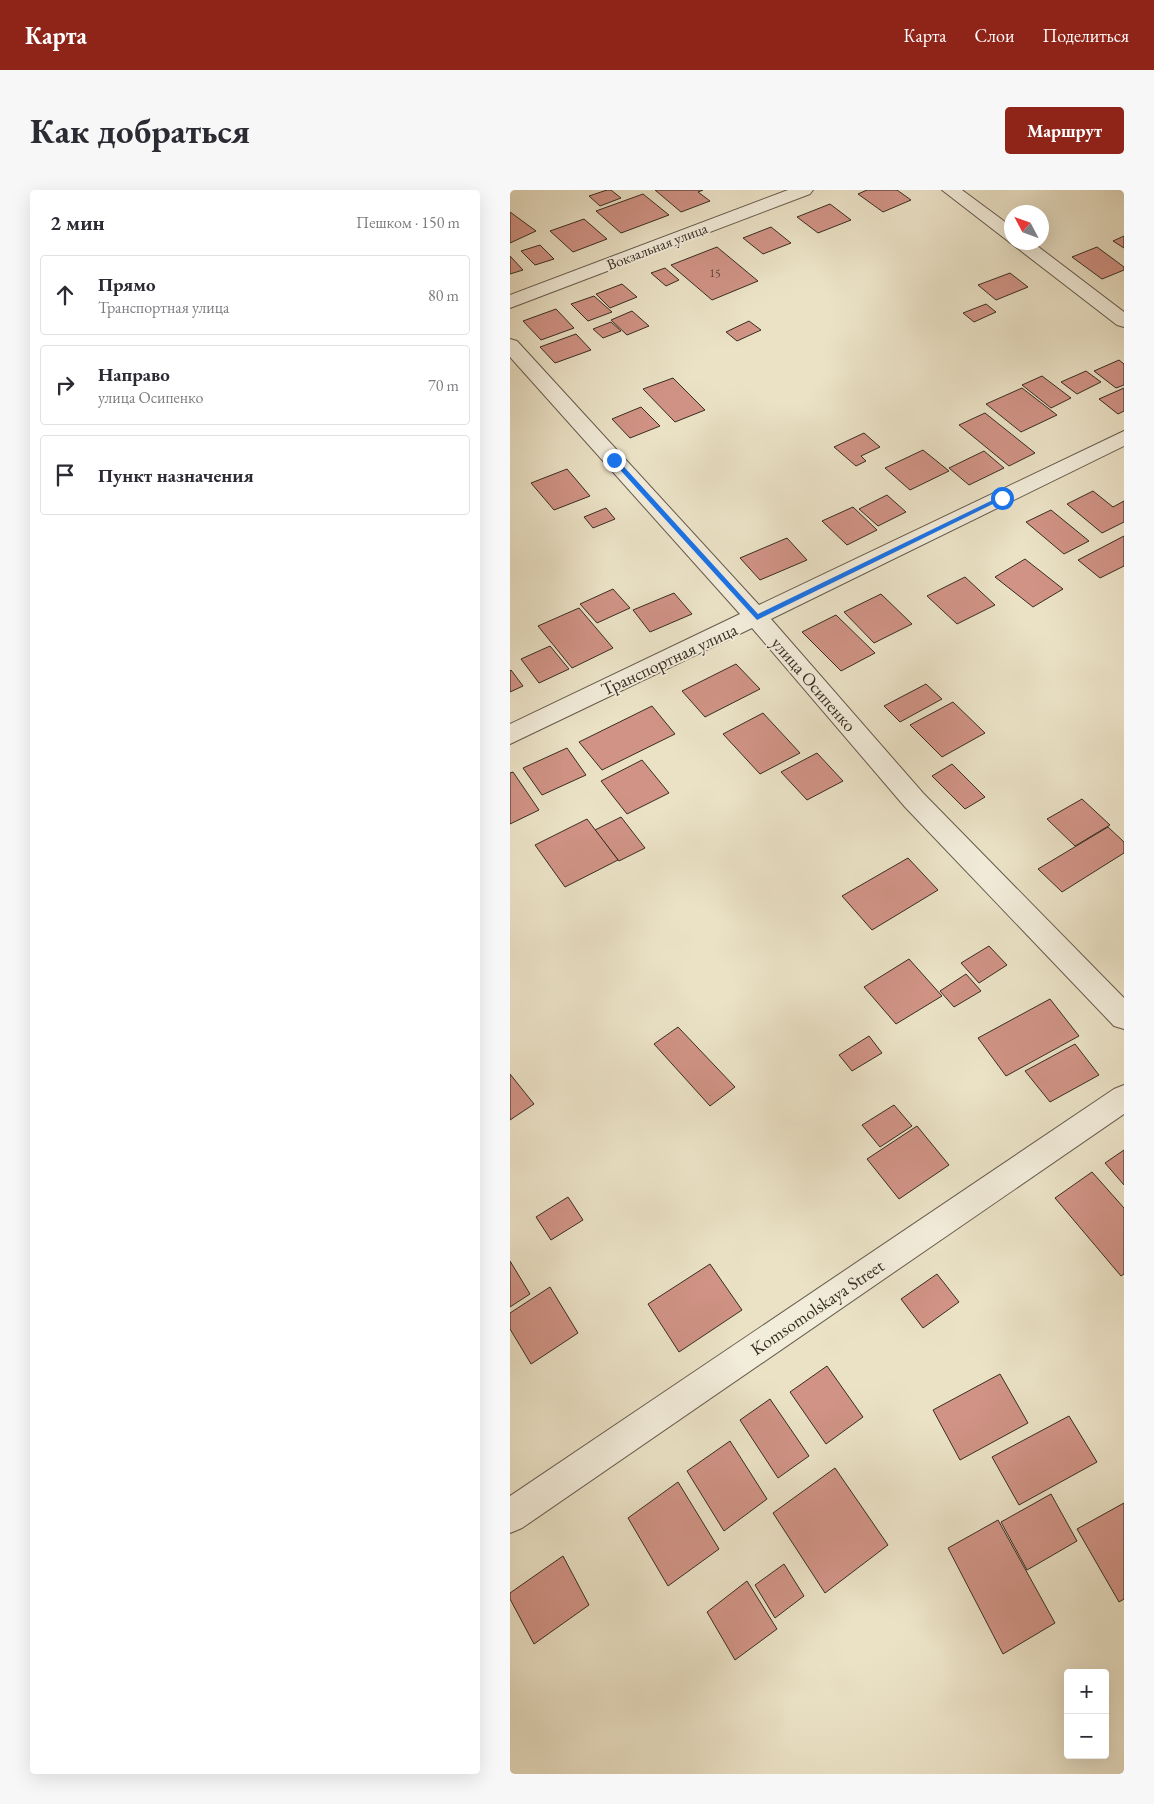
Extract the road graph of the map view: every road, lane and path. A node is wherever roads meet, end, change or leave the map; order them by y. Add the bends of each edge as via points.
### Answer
1 (804, 190) edge
2 (951, 190) edge
3 (1004, 230) edge
4 (1031, 250) edge
5 (510, 302) edge
6 (1124, 321) edge
7 (510, 345) edge
8 (1124, 438) edge
9 (757, 618) junction
10 (510, 735) edge
11 (1124, 1017) edge
12 (1124, 1098) edge
13 (510, 1516) edge

1 - 5 street, Вокзальная улица
2 - 3 street
4 - 6 street
7 - 9 street, улица Осипенко
8 - 9 street, Транспортная улица
9 - 10 street, Транспортная улица
9 - 11 street, улица Осипенко via 914,800
12 - 13 street, Komsomolskaya Street

